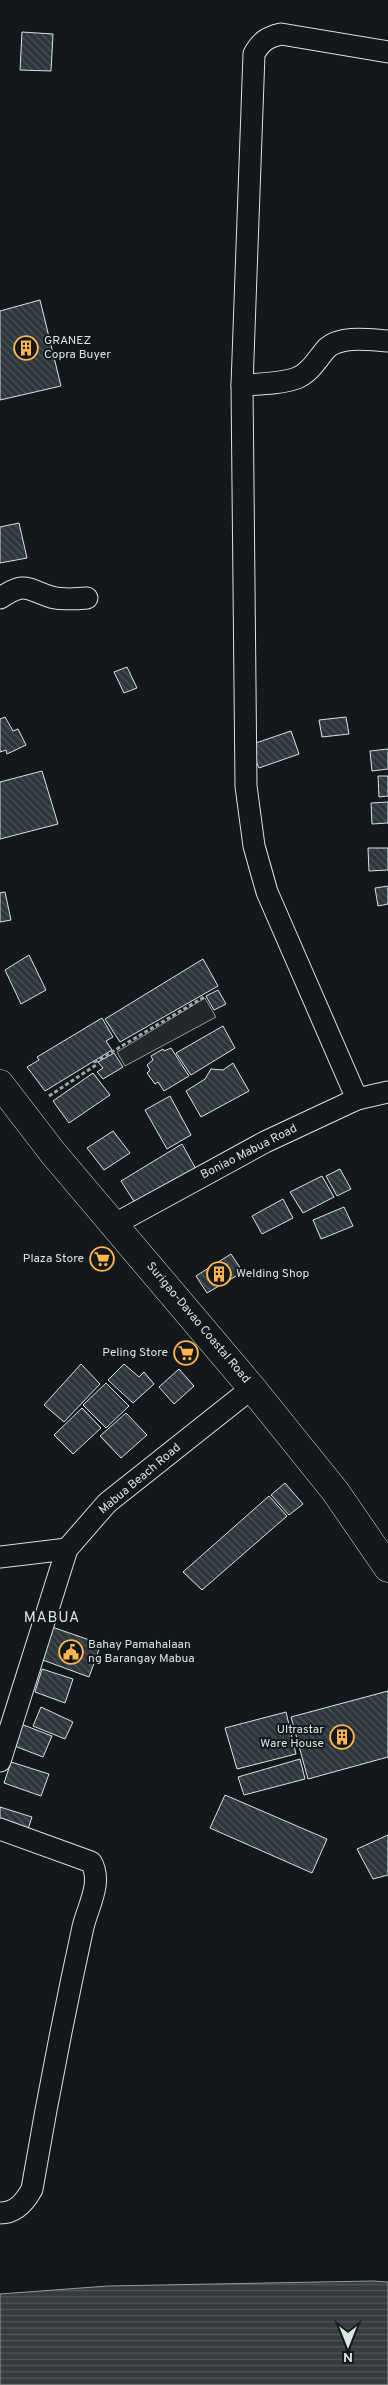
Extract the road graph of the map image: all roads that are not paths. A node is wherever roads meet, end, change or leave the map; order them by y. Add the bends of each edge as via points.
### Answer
1 (388, 52) edge
2 (388, 341) edge
3 (242, 385) junction
4 (0, 598) edge
5 (87, 598) dead end
6 (1, 1086) edge
7 (388, 1092) edge
8 (358, 1099) junction
9 (115, 1224) junction
10 (252, 1388) junction
11 (67, 1549) junction
12 (0, 1557) edge
13 (388, 1568) edge
14 (0, 1761) edge
15 (0, 1828) edge
16 (0, 2213) edge

1 - 3 street via 281,34 268,37 254,54
2 - 3 street via 336,343 327,348 308,372 296,378
3 - 8 street via 246,786 254,846 267,892
4 - 5 street via 23,587 32,587 51,597
6 - 9 highway, Surigao-Davao Coastal Road
7 - 8 street, Boniao Mabua Road
8 - 9 street, Boniao Mabua Road via 265,1142
9 - 10 highway, Surigao-Davao Coastal Road
10 - 11 street, Mabua Beach Road via 107,1503
10 - 13 highway, Surigao-Davao Coastal Road via 335,1491
11 - 12 street
11 - 14 street, Mabua Beach Road
15 - 16 street via 91,1862 97,1881 71,1984 32,2189 26,2201 14,2210

